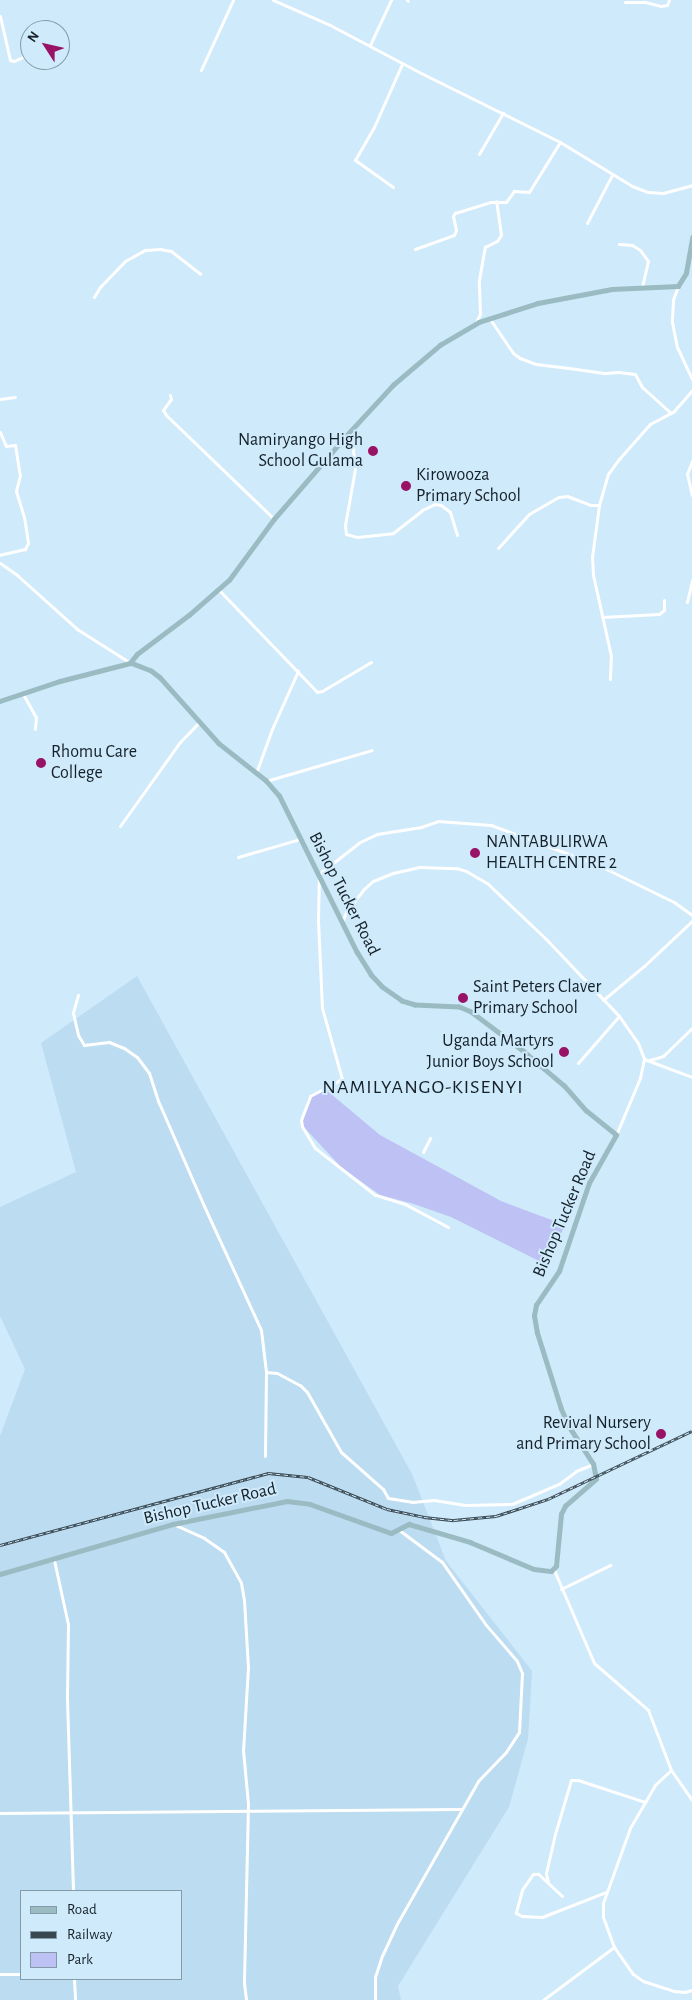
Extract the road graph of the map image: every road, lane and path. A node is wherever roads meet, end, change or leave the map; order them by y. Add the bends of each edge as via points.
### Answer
1 (233, 0) edge
2 (273, 0) edge
3 (391, 0) edge
4 (669, 0) edge
5 (624, 2) dead end
6 (0, 16) edge
7 (370, 45) junction
8 (20, 58) edge
9 (402, 64) junction
10 (201, 70) dead end
11 (503, 113) junction
12 (560, 142) junction
13 (479, 154) dead end
14 (612, 175) junction
15 (692, 185) edge
16 (393, 187) dead end
17 (496, 201) junction
18 (587, 224) dead end
19 (692, 238) edge
20 (619, 244) dead end
21 (415, 249) dead end
22 (691, 250) edge
23 (200, 274) dead end
24 (678, 286) junction
25 (642, 288) junction
26 (94, 298) dead end
27 (490, 319) junction
28 (477, 320) dead end
29 (692, 379) edge
30 (692, 390) edge
31 (170, 395) dead end
32 (15, 396) dead end
33 (0, 399) edge
34 (671, 413) junction
35 (351, 430) junction
36 (0, 432) edge
37 (692, 461) edge
38 (692, 495) edge
39 (599, 505) junction
40 (274, 520) junction
41 (457, 535) dead end
42 (498, 548) dead end
43 (0, 555) edge
44 (0, 563) edge
45 (692, 581) edge
46 (218, 589) junction
47 (664, 600) dead end
48 (687, 602) dead end
49 (602, 617) junction
50 (372, 662) dead end
51 (130, 663) junction
52 (298, 671) junction
53 (610, 679) dead end
54 (22, 694) junction
55 (0, 702) edge
56 (199, 722) junction
57 (35, 729) dead end
58 (372, 750) dead end
59 (256, 774) junction
60 (266, 781) junction
61 (120, 826) dead end
62 (301, 838) junction
63 (238, 857) dead end
64 (319, 874) junction
65 (692, 915) edge
66 (692, 921) edge
67 (341, 923) junction
68 (78, 995) dead end
69 (603, 1000) junction
70 (618, 1016) junction
71 (692, 1028) edge
72 (644, 1059) junction
73 (650, 1060) junction
74 (578, 1063) dead end
75 (692, 1077) edge
76 (616, 1135) junction
77 (430, 1138) dead end
78 (422, 1152) dead end
79 (448, 1227) dead end
80 (266, 1372) junction
81 (265, 1456) dead end
82 (593, 1464) junction
83 (173, 1524) junction
84 (399, 1530) junction
85 (54, 1560) junction
86 (610, 1565) dead end
87 (554, 1570) junction
88 (0, 1574) edge
89 (562, 1589) junction
90 (671, 1770) junction
91 (692, 1800) edge
92 (645, 1802) junction
93 (462, 1809) junction
94 (71, 1812) junction
95 (248, 1812) junction
96 (0, 1813) edge
97 (548, 1882) junction
98 (73, 1890) edge
99 (607, 1892) junction
100 (562, 1896) dead end
101 (614, 1948) junction
102 (0, 1974) edge
103 (20, 1974) edge
104 (74, 1980) edge
105 (692, 1990) edge
106 (550, 1998) edge
107 (75, 2000) edge
108 (246, 2000) edge
109 (375, 2000) edge
110 (543, 2000) edge

1 - 10 street
2 - 7 street
3 - 7 street
4 - 5 street via 661,6
6 - 8 street via 10,60
7 - 9 street
9 - 11 street
9 - 16 street via 374,127 355,160
11 - 12 street
11 - 13 street
12 - 14 street
12 - 17 street via 529,192 514,191 506,202
14 - 15 street via 655,193 673,192
14 - 18 street
17 - 21 street via 455,213 454,235
17 - 28 street via 501,235 497,241 484,247
19 - 22 main road
20 - 25 street via 632,246 648,261
22 - 24 main road via 686,273
23 - 26 street via 171,251 145,250 125,261
24 - 25 main road
24 - 29 street via 673,300 672,322 677,347
25 - 27 main road via 545,302
27 - 34 street via 520,358 536,364 635,374 646,391
27 - 35 main road via 455,334 425,356
30 - 34 street
31 - 40 street via 171,399 163,410 166,415
32 - 33 street
34 - 39 street via 650,424 618,459 608,474
35 - 40 main road
35 - 41 street via 356,469 346,534 357,537 393,533 435,504 450,512
36 - 43 street via 5,446 15,445 20,475 16,493 28,543 25,549
37 - 38 street via 687,474
39 - 42 street via 567,496 559,497 529,514
39 - 49 street via 592,557 594,585
40 - 46 main road via 237,570
44 - 51 street via 77,629
45 - 48 street
46 - 51 main road
46 - 52 street
47 - 49 street via 664,610 659,614
49 - 53 street via 611,656
50 - 52 street via 319,692
51 - 54 main road
51 - 56 main road, Bishop Tucker Road via 160,678
52 - 59 street
54 - 55 main road
54 - 57 street via 36,717
56 - 59 main road, Bishop Tucker Road via 229,753
56 - 61 street via 180,742
58 - 60 street
59 - 60 main road, Bishop Tucker Road
60 - 62 main road, Bishop Tucker Road via 279,796
62 - 63 street
62 - 64 main road, Bishop Tucker Road
64 - 65 street via 360,842 377,834 438,821 491,825 598,864 674,902
64 - 67 main road, Bishop Tucker Road
64 - 79 street via 322,1008 342,1079 310,1096 301,1120 302,1126 315,1148 375,1195 404,1204
66 - 69 street
67 - 69 street via 346,912 372,881 419,867 456,868 478,877 494,889
67 - 76 main road, Bishop Tucker Road via 371,975 391,995 415,1005 459,1007 471,1012 524,1052
68 - 80 street via 73,1013 84,1045 109,1042 124,1048 137,1057 149,1074 200,1198 261,1330
69 - 70 street
70 - 72 street via 638,1043
70 - 74 street
71 - 73 street via 663,1056
72 - 73 street
72 - 76 street via 635,1093
73 - 75 street
76 - 82 main road, Bishop Tucker Road via 588,1184 559,1271 535,1310 535,1325 561,1409 569,1428
77 - 78 street
80 - 81 street
80 - 82 street via 277,1373 300,1384 341,1452 383,1489 388,1498 464,1505 512,1504 559,1484 576,1471
82 - 87 main road via 594,1482 570,1500 563,1510
83 - 84 main road, Bishop Tucker Road via 287,1501 324,1509 390,1533
83 - 85 main road, Bishop Tucker Road
83 - 95 street via 216,1545 224,1552 241,1583 248,1667 243,1750
84 - 87 main road, Bishop Tucker Road via 409,1524 470,1542 534,1568
84 - 93 street via 442,1562 486,1625 517,1661 522,1673 519,1732 506,1752 478,1781
85 - 88 main road, Bishop Tucker Road
85 - 94 street via 68,1624
86 - 89 street
87 - 89 street
89 - 90 street via 594,1663 648,1710
90 - 91 street
90 - 92 street via 655,1785
92 - 97 street via 571,1780 554,1834 546,1874
92 - 99 street via 624,1842
93 - 95 street
93 - 109 street via 381,1958 375,1977
94 - 95 street
94 - 96 street
94 - 98 street
95 - 108 street
97 - 99 street via 533,1874 520,1894 516,1914 542,1917
97 - 100 street
99 - 101 street via 603,1918
101 - 105 street via 633,1974 643,1981 674,1991
101 - 106 street
102 - 103 street
104 - 107 street
106 - 110 street

